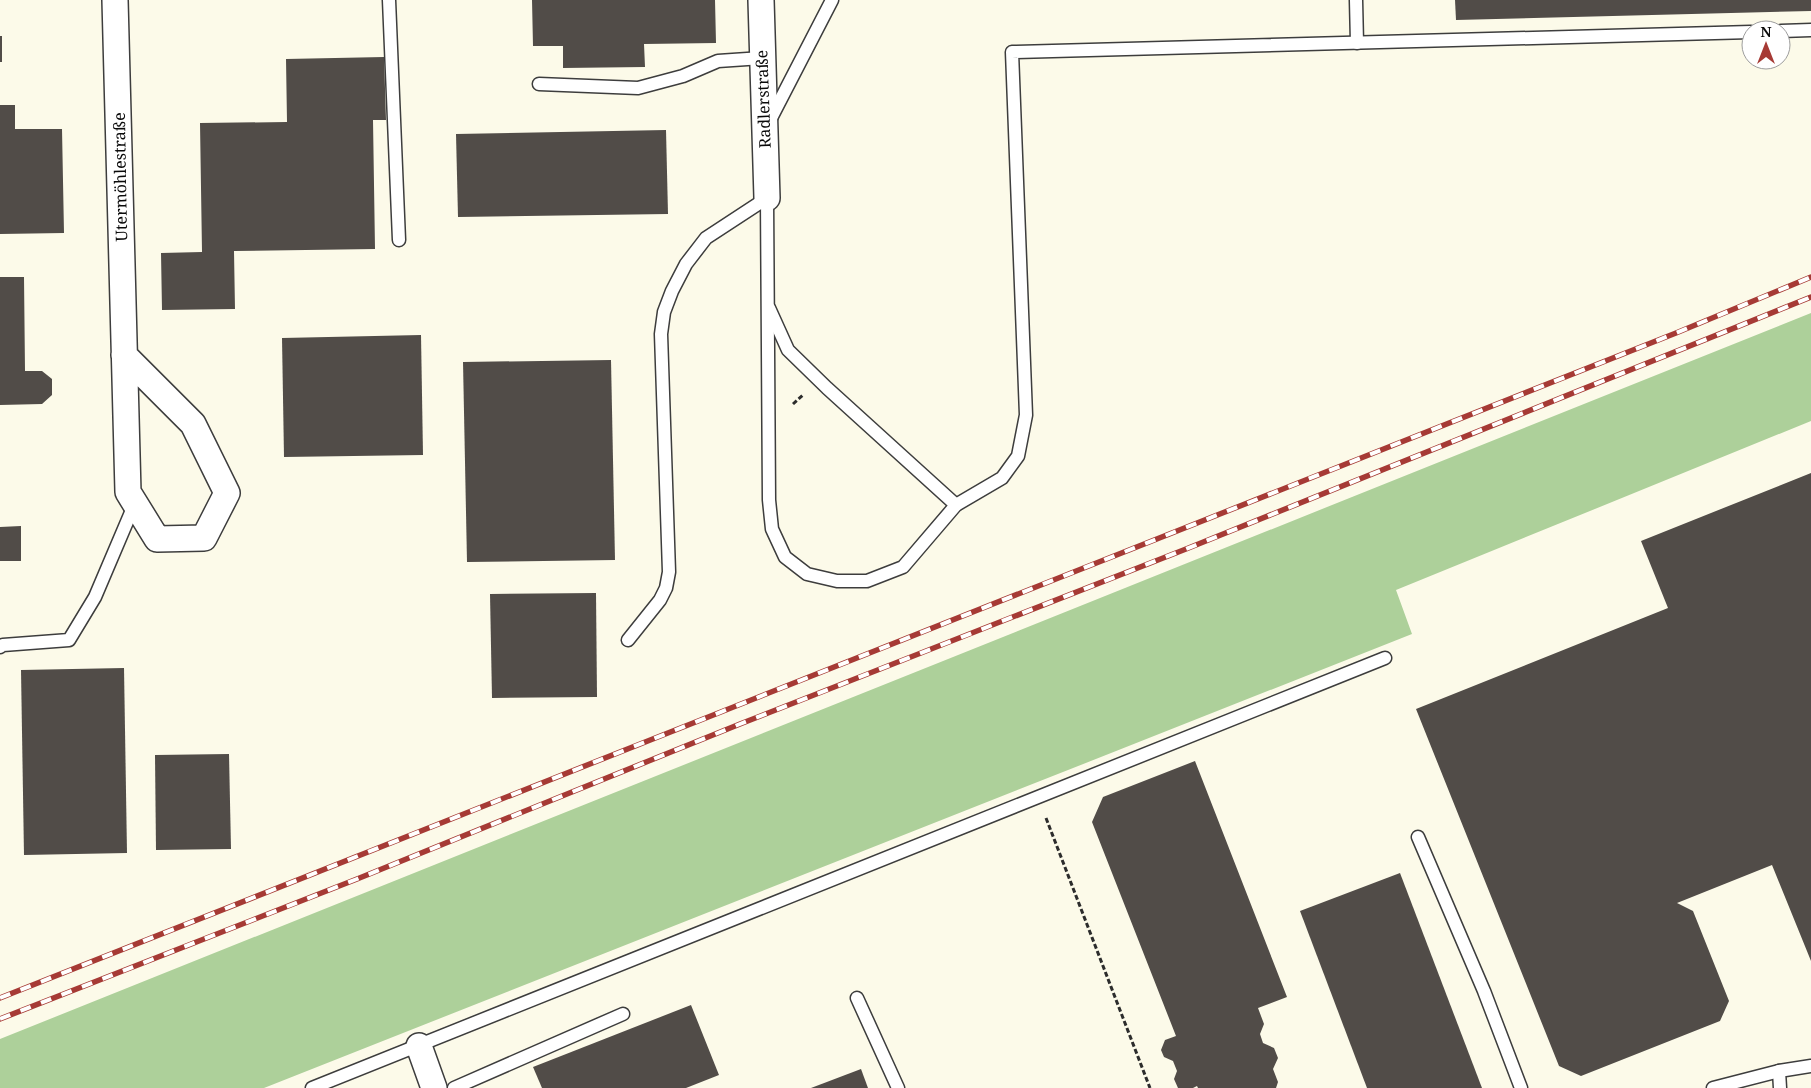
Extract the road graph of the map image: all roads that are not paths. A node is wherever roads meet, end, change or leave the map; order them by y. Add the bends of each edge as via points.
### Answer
1 (115, 0) edge
2 (388, 0) edge
3 (761, 0) edge
4 (832, 0) edge
5 (1356, 0) edge
6 (1811, 30) edge
7 (1791, 31) edge
8 (1741, 32) edge
9 (1357, 43) junction
10 (762, 58) junction
11 (539, 84) dead end
12 (764, 130) junction
13 (767, 198) junction
14 (399, 240) dead end
15 (767, 304) junction
16 (124, 355) junction
17 (135, 502) junction
18 (956, 505) junction
19 (628, 640) dead end
20 (0, 648) edge
21 (1385, 658) dead end
22 (1418, 837) dead end
23 (857, 998) dead end
24 (623, 1014) dead end
25 (419, 1046) junction
26 (1811, 1066) edge
27 (1779, 1071) junction
28 (312, 1088) edge
29 (434, 1088) edge
30 (454, 1088) edge
31 (898, 1088) edge
32 (1521, 1088) edge
33 (1713, 1088) edge
34 (1780, 1088) edge

1 - 16 street, Utermöhlestraße
2 - 14 lane
3 - 10 street, Radlerstraße
4 - 12 lane
5 - 9 lane
6 - 7 lane
8 - 9 lane
9 - 18 lane via 1012,52 1026,415 1018,456 1002,478
10 - 11 lane via 718,61 683,76 638,88
10 - 12 street, Radlerstraße
12 - 13 street, Radlerstraße
13 - 15 lane
13 - 19 lane via 706,238 686,264 664,312 668,572 660,600
15 - 18 lane via 788,350
15 - 18 lane via 769,500 772,530 785,557 807,574 837,581 867,581 903,567
16 - 17 street, Utermöhlestraße via 128,492
16 - 17 street, Utermöhlestraße via 193,424 226,493 204,538 157,539
17 - 20 lane via 95,596 69,640 3,645
21 - 25 lane
22 - 32 lane via 1484,991
23 - 31 lane
24 - 30 lane
25 - 28 lane
25 - 29 street
26 - 27 lane
27 - 33 lane
27 - 34 lane

